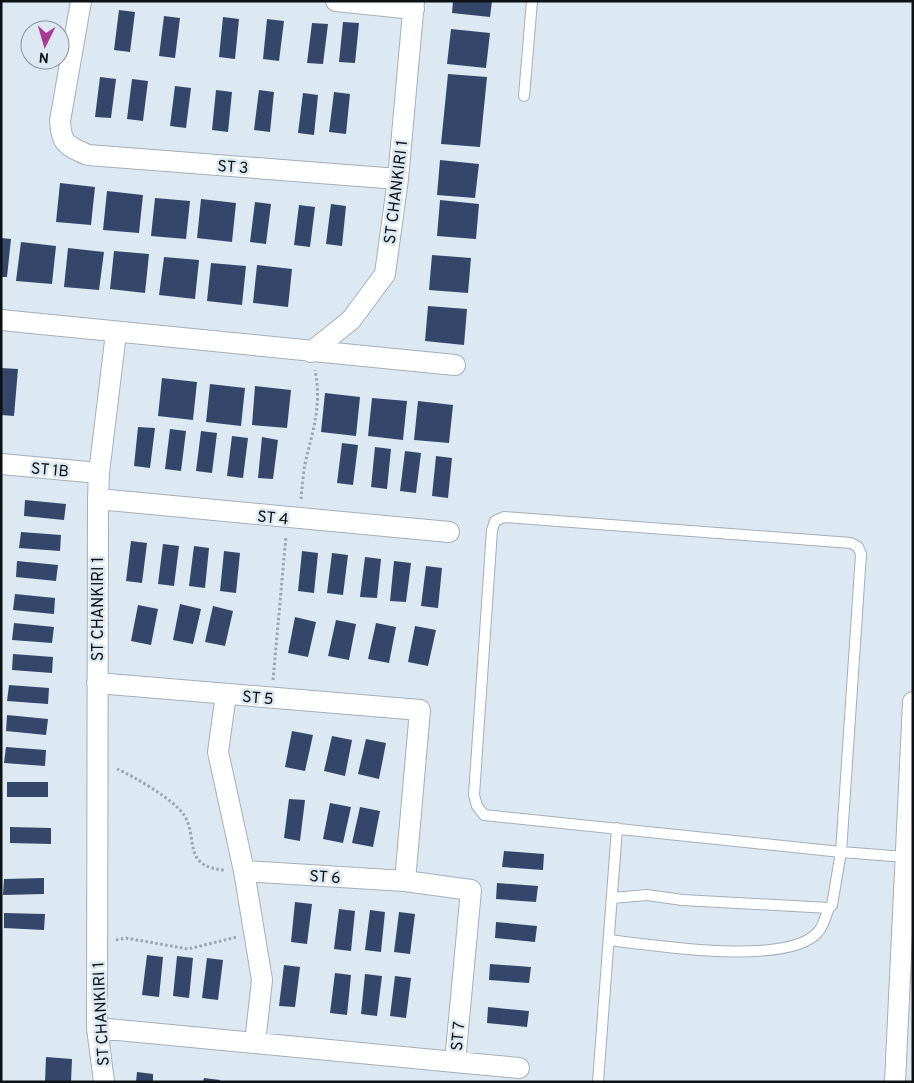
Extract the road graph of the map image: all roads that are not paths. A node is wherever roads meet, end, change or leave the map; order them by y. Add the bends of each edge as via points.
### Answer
1 (81, 1) edge
2 (336, 1) edge
3 (532, 1) edge
4 (414, 5) edge
5 (524, 96) dead end
6 (398, 179) junction
7 (1, 320) edge
8 (116, 333) junction
9 (311, 352) junction
10 (455, 365) dead end
11 (1, 464) edge
12 (99, 473) junction
13 (98, 499) junction
14 (449, 532) dead end
15 (97, 683) junction
16 (226, 694) junction
17 (913, 702) edge
18 (616, 828) junction
19 (841, 852) junction
20 (906, 857) junction
21 (244, 871) junction
22 (406, 881) junction
23 (612, 898) junction
24 (829, 908) junction
25 (609, 940) junction
26 (97, 1028) junction
27 (255, 1043) junction
28 (455, 1062) junction
29 (519, 1068) dead end
30 (104, 1082) edge
31 (598, 1082) edge
32 (895, 1082) edge

1 - 6 street, ST 3 via 60,121 61,137 69,147 88,155
2 - 4 street
3 - 5 lane
4 - 6 street, ST CHANKIRI 1
6 - 9 street, ST CHANKIRI 1 via 385,274 351,320
7 - 8 street
8 - 9 street
8 - 12 street, ST CHANKIRI 1
9 - 10 street
11 - 12 street, ST 1B
12 - 13 street, ST CHANKIRI 1
13 - 14 street, ST 4
13 - 15 street, ST CHANKIRI 1
15 - 16 street, ST 5
15 - 26 street, ST CHANKIRI 1
16 - 21 street via 218,752
16 - 22 street, ST 5 via 420,710
17 - 20 street
18 - 19 lane
18 - 19 lane via 484,815 477,806 474,794 492,530 495,521 504,517 850,543 858,547 861,554
18 - 23 lane
19 - 20 lane
19 - 24 lane
20 - 32 street
21 - 22 street, ST 6
21 - 27 street via 262,980
22 - 28 street, ST 7 via 471,890
23 - 24 lane via 647,895
23 - 25 lane
24 - 25 lane via 818,933 793,947 734,952
25 - 31 lane
26 - 27 street, ST 7
26 - 30 street, ST CHANKIRI 1
27 - 28 street, ST 7
28 - 29 street

